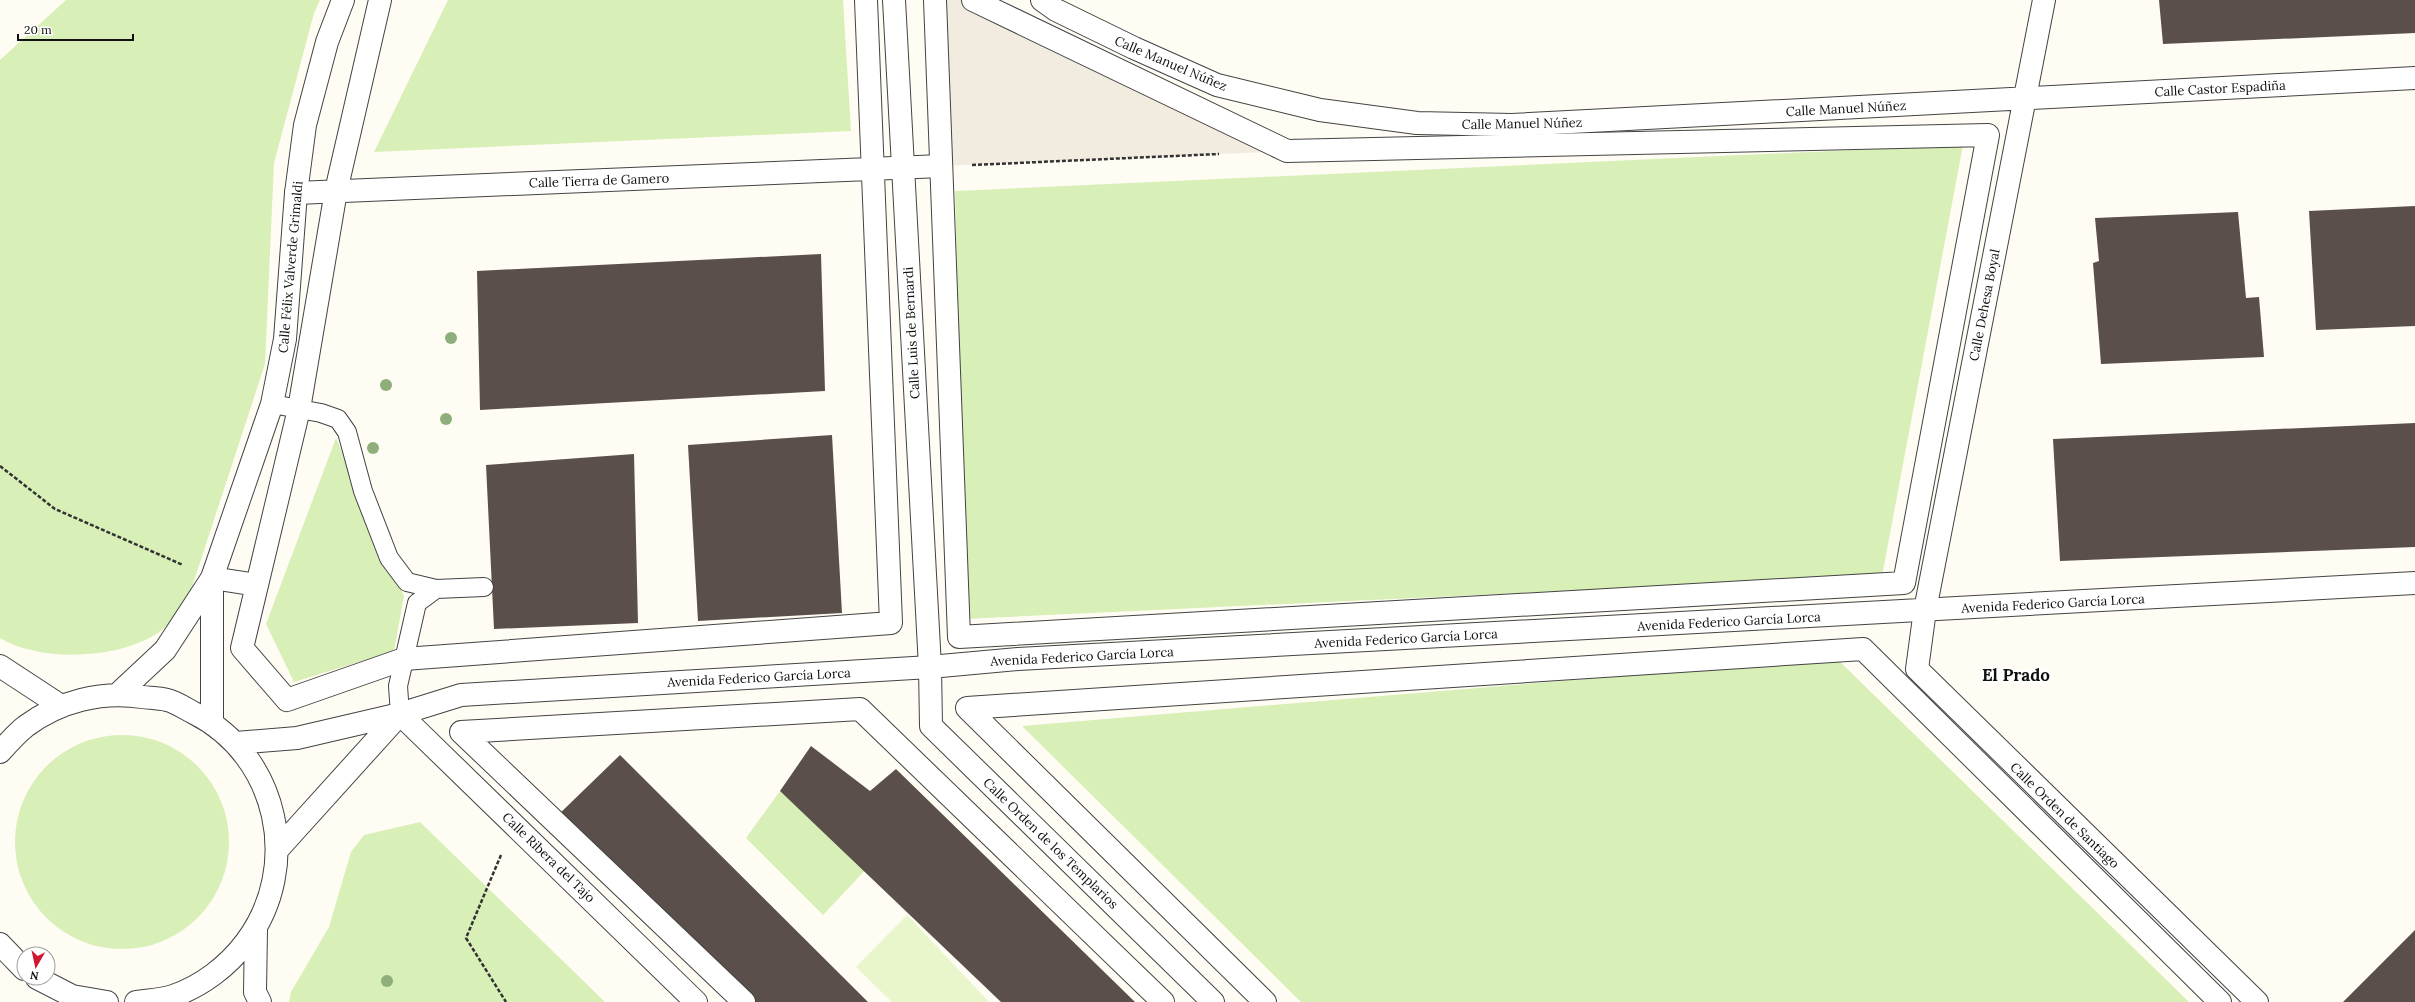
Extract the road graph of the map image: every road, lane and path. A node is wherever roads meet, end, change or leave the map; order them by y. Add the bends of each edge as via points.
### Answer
1 (343, 0) edge
2 (380, 0) edge
3 (866, 0) edge
4 (894, 0) edge
5 (935, 0) edge
6 (973, 0) edge
7 (1042, 0) edge
8 (2044, 0) edge
9 (2415, 78) edge
10 (2025, 98) junction
11 (1224, 154) dead end
12 (941, 166) junction
13 (902, 169) junction
14 (872, 170) junction
15 (336, 191) junction
16 (296, 193) junction
17 (272, 404) junction
18 (299, 409) junction
19 (0, 466) edge
20 (212, 578) junction
21 (2415, 583) edge
22 (257, 585) junction
23 (484, 587) dead end
24 (436, 589) junction
25 (1925, 610) junction
26 (404, 659) junction
27 (0, 666) edge
28 (930, 667) junction
29 (119, 693) junction
30 (61, 706) junction
31 (400, 714) junction
32 (212, 722) junction
33 (236, 743) junction
34 (0, 752) edge
35 (514, 823) junction
36 (278, 849) junction
37 (256, 929) junction
38 (0, 944) edge
39 (16, 961) edge
40 (53, 986) edge
41 (177, 999) edge
42 (107, 1002) edge
43 (136, 1002) edge
44 (260, 1002) edge
45 (506, 1002) edge
46 (696, 1002) edge
47 (744, 1002) edge
48 (1163, 1002) edge
49 (1213, 1002) edge
50 (1265, 1002) edge
51 (2220, 1002) edge
52 (2257, 1002) edge

1 - 16 street, Calle Félix Valverde Grimaldi via 327,42 305,125
2 - 15 street
3 - 14 street
4 - 13 street, Calle Luis de Bernardi
5 - 12 street
6 - 12 street via 1287,151 1988,134 1904,583 959,637
7 - 10 street, Calle Manuel Núñez via 1056,10 1216,85 1320,110 1417,123 1512,125
8 - 10 street, Calle Dehesa Boyal
9 - 10 street, Calle Castor Espadiña
10 - 25 street, Calle Dehesa Boyal
11 - 12 path
12 - 13 street, Calle Tierra de Gamero
13 - 14 street, Calle Tierra de Gamero
13 - 28 street, Calle Luis de Bernardi
14 - 15 street, Calle Tierra de Gamero
14 - 26 street via 891,623
15 - 16 street, Calle Tierra de Gamero
15 - 18 street
16 - 17 street, Calle Félix Valverde Grimaldi via 285,339
17 - 18 lane
17 - 20 street, Calle Félix Valverde Grimaldi
18 - 22 street
18 - 24 lane via 338,419 347,432 363,491 389,558 407,582
19 - 20 path via 55,509
20 - 22 street
20 - 29 street, Calle Félix Valverde Grimaldi via 165,650
20 - 32 street, Calle Félix Valverde Grimaldi
21 - 25 street, Avenida Federico García Lorca
22 - 26 street via 242,648 287,700
23 - 24 lane
24 - 26 lane via 417,603
25 - 28 street, Avenida Federico García Lorca via 1018,659
25 - 52 street, Calle Orden de Santiago via 1917,669
26 - 31 lane via 398,686
27 - 30 street
28 - 31 street, Avenida Federico García Lorca via 461,695
28 - 49 street, Calle Orden de los Templarios via 931,726
29 - 30 street via 89,697
29 - 32 street via 168,700
30 - 34 street via 26,726
31 - 33 street, Avenida Federico García Lorca via 297,738
31 - 35 street, Calle Ribera del Tajo
31 - 36 street
32 - 33 street
33 - 36 street via 259,775 273,811
35 - 45 path via 466,938
35 - 46 street, Calle Ribera del Tajo
36 - 37 street via 272,891
37 - 41 street via 234,958
37 - 44 street via 255,992
38 - 39 street
40 - 42 street via 72,996
41 - 43 street
47 - 48 street via 461,732 860,709
50 - 51 street via 967,708 1863,649

